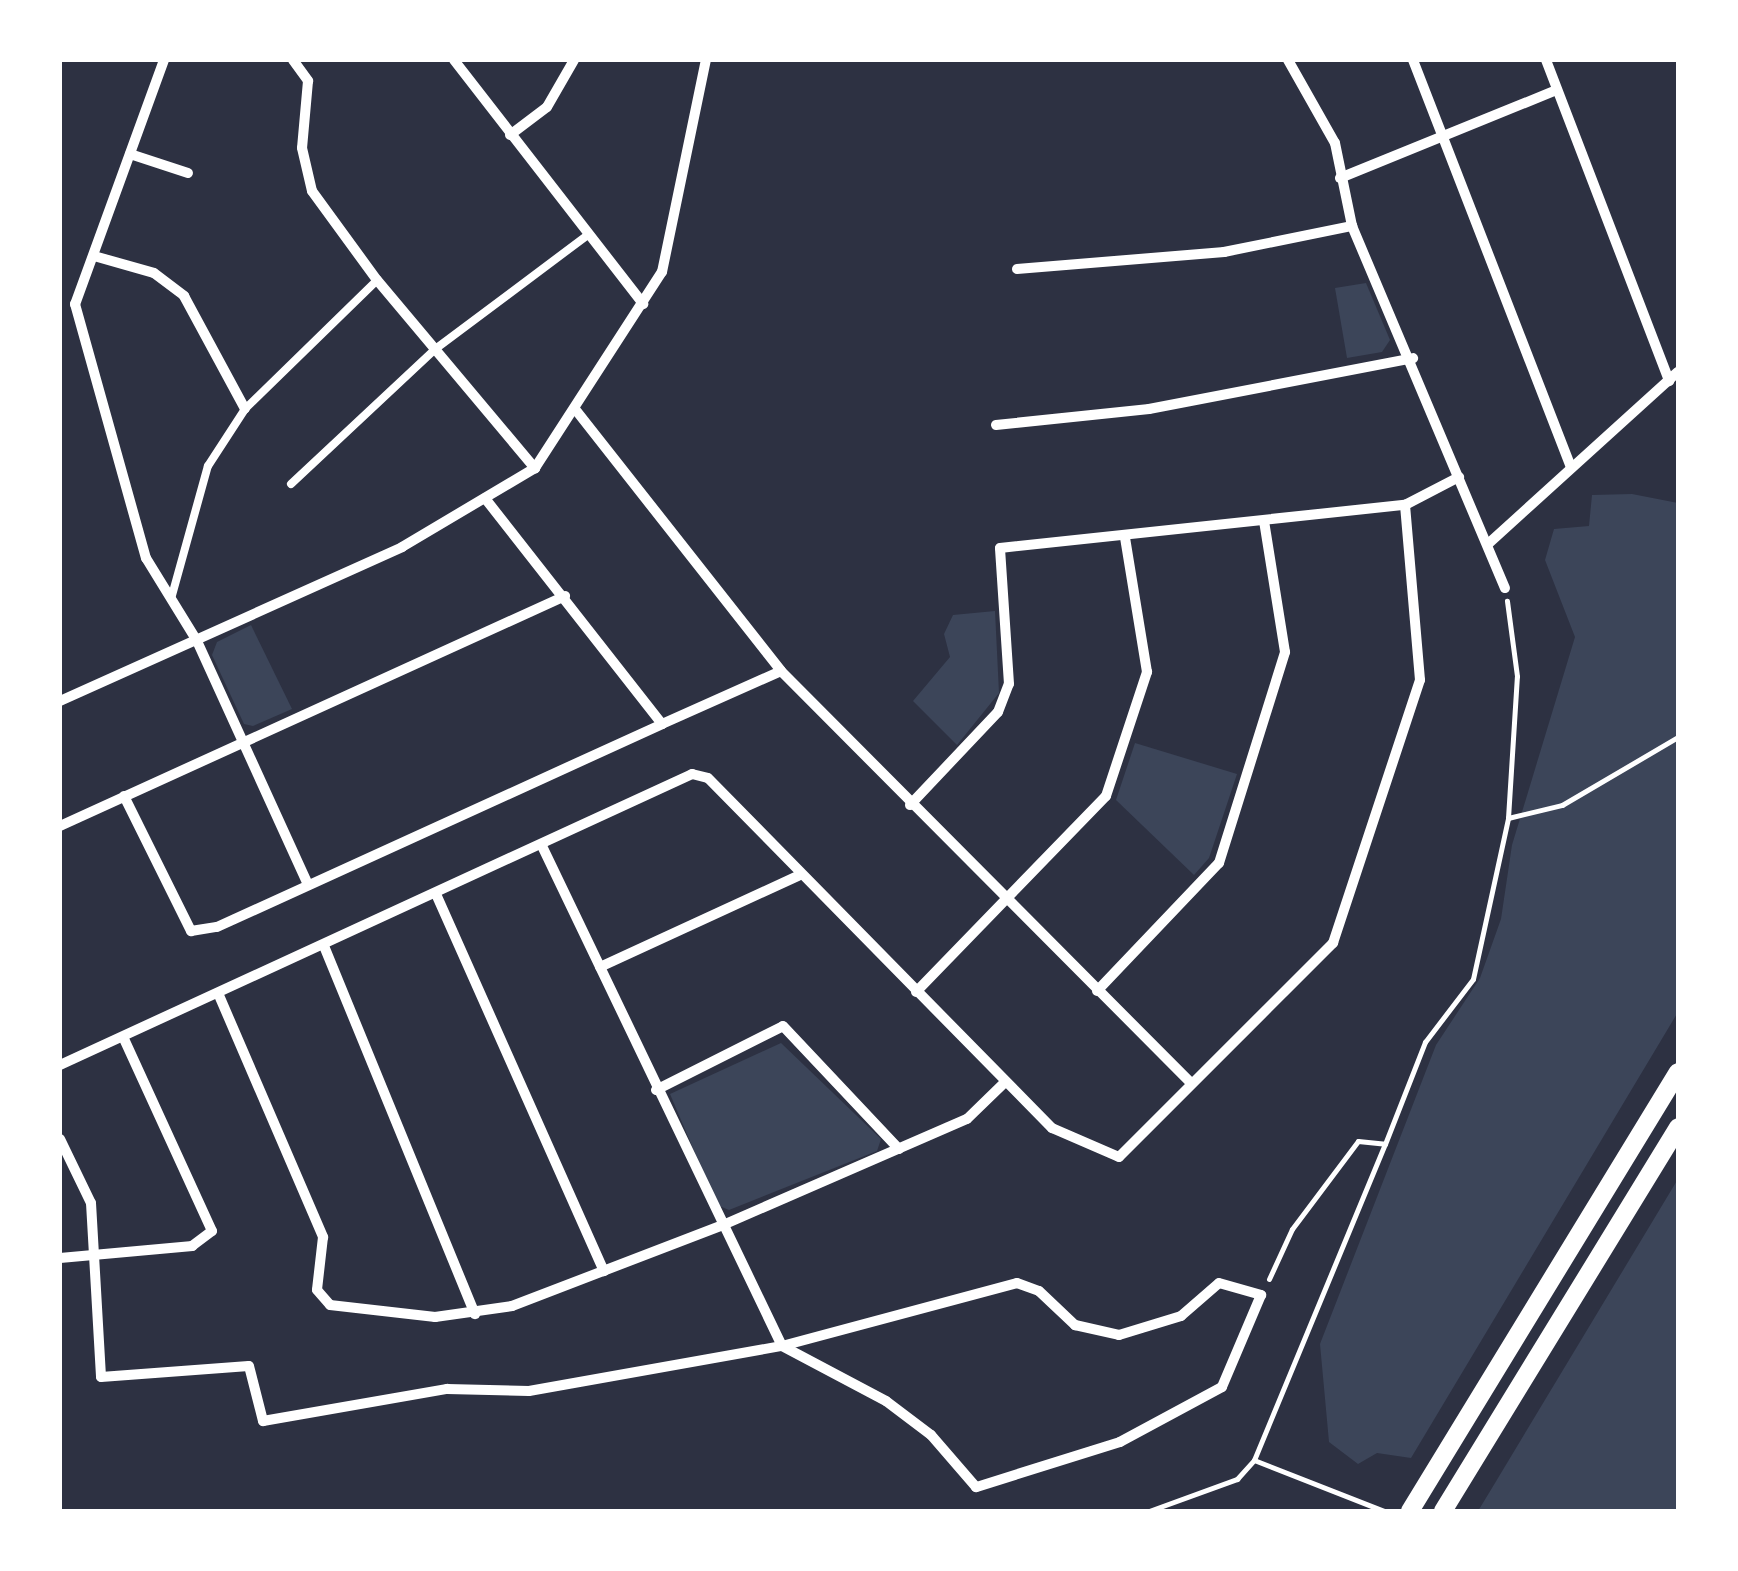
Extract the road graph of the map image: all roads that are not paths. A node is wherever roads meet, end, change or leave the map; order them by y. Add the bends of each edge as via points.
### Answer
1 (162, 60) edge
2 (293, 60) edge
3 (454, 60) edge
4 (574, 60) edge
5 (706, 60) edge
6 (1288, 60) edge
7 (1414, 60) edge
8 (1546, 60) edge
9 (1557, 90) junction
10 (510, 135) junction
11 (1441, 136) junction
12 (130, 154) junction
13 (188, 173) dead end
14 (1340, 178) junction
15 (1352, 226) junction
16 (588, 235) junction
17 (94, 256) junction
18 (1017, 269) dead end
19 (377, 280) junction
20 (642, 304) junction
21 (434, 350) junction
22 (1413, 358) junction
23 (1673, 377) edge
24 (245, 409) junction
25 (575, 409) junction
26 (996, 425) dead end
27 (535, 468) junction
28 (1571, 468) junction
29 (1460, 478) junction
30 (290, 484) dead end
31 (485, 498) junction
32 (1405, 505) junction
33 (1264, 521) junction
34 (1125, 537) junction
35 (1488, 544) junction
36 (1506, 588) road end
37 (564, 596) junction
38 (172, 600) junction
39 (197, 641) junction
40 (781, 671) junction
41 (60, 688) edge
42 (64, 700) edge
43 (662, 724) junction
44 (240, 739) junction
45 (124, 796) junction
46 (910, 805) junction
47 (60, 826) edge
48 (542, 846) junction
49 (798, 876) junction
50 (308, 886) junction
51 (436, 894) junction
52 (1004, 901) junction
53 (324, 946) junction
54 (600, 966) junction
55 (1097, 991) junction
56 (218, 992) junction
57 (916, 992) junction
58 (123, 1037) junction
59 (60, 1064) edge
60 (1678, 1072) edge
61 (1004, 1082) junction
62 (1190, 1082) junction
63 (656, 1090) junction
64 (1678, 1128) edge
65 (60, 1139) edge
66 (899, 1149) junction
67 (724, 1225) junction
68 (93, 1256) junction
69 (60, 1258) edge
70 (604, 1271) junction
71 (474, 1314) junction
72 (782, 1346) junction
73 (1410, 1511) edge
74 (1443, 1511) edge

1 - 12 street
2 - 19 street via 308,81 302,148 312,190
3 - 10 street
4 - 10 street via 546,107
5 - 20 street via 662,272
6 - 14 street via 1336,143
7 - 11 street
8 - 9 street
9 - 11 street
9 - 23 street
10 - 16 street
11 - 14 street
11 - 28 street
12 - 13 street
12 - 17 street
14 - 15 street
15 - 18 street via 1224,252
15 - 22 street
16 - 20 street
16 - 21 lane
17 - 24 street via 154,273 184,296
17 - 38 street via 75,304 146,558
19 - 21 street
19 - 24 lane
20 - 25 street
21 - 27 street
21 - 30 lane
22 - 26 street via 1149,409
22 - 29 street
23 - 28 street
24 - 38 lane via 208,466
25 - 27 street
25 - 40 street
27 - 31 street
28 - 35 street
29 - 32 street
29 - 35 street
31 - 37 street
31 - 39 street via 402,547
32 - 33 street
32 - 62 street via 1420,680 1333,942
33 - 34 street
33 - 55 street via 1285,652 1219,863
34 - 46 street via 1000,548 1009,684 998,712
34 - 52 street via 1147,672 1106,796
35 - 36 street
37 - 43 street
37 - 44 street
38 - 39 street
39 - 42 street
39 - 44 street
40 - 43 street
40 - 46 street
41 - 42 street
43 - 50 street
44 - 45 street
44 - 50 street
45 - 47 street
45 - 50 street via 191,931 216,927
46 - 52 street
48 - 49 street via 692,774 708,778
48 - 51 street
48 - 54 street
49 - 54 street
49 - 57 street
51 - 53 street
51 - 70 street
52 - 55 street
52 - 57 street
53 - 56 street
53 - 71 street
54 - 63 street
55 - 62 street
56 - 58 street
56 - 71 street via 323,1236 317,1290 330,1305 435,1317
57 - 61 street
58 - 59 street
58 - 68 street via 212,1230 192,1246
60 - 73 street
61 - 62 street via 1052,1128 1119,1157
61 - 66 street via 967,1119
63 - 66 street via 783,1026
63 - 67 street
64 - 74 street
65 - 68 street via 91,1203
66 - 67 street
67 - 70 street
67 - 72 street
68 - 69 street
68 - 72 street via 101,1377 249,1366 263,1421 447,1389 529,1392
70 - 71 street
72 - 72 street via 1017,1283 1039,1290 1076,1325 1119,1335 1181,1316 1219,1283 1261,1295 1222,1387 1120,1442 976,1487 930,1436 886,1402

